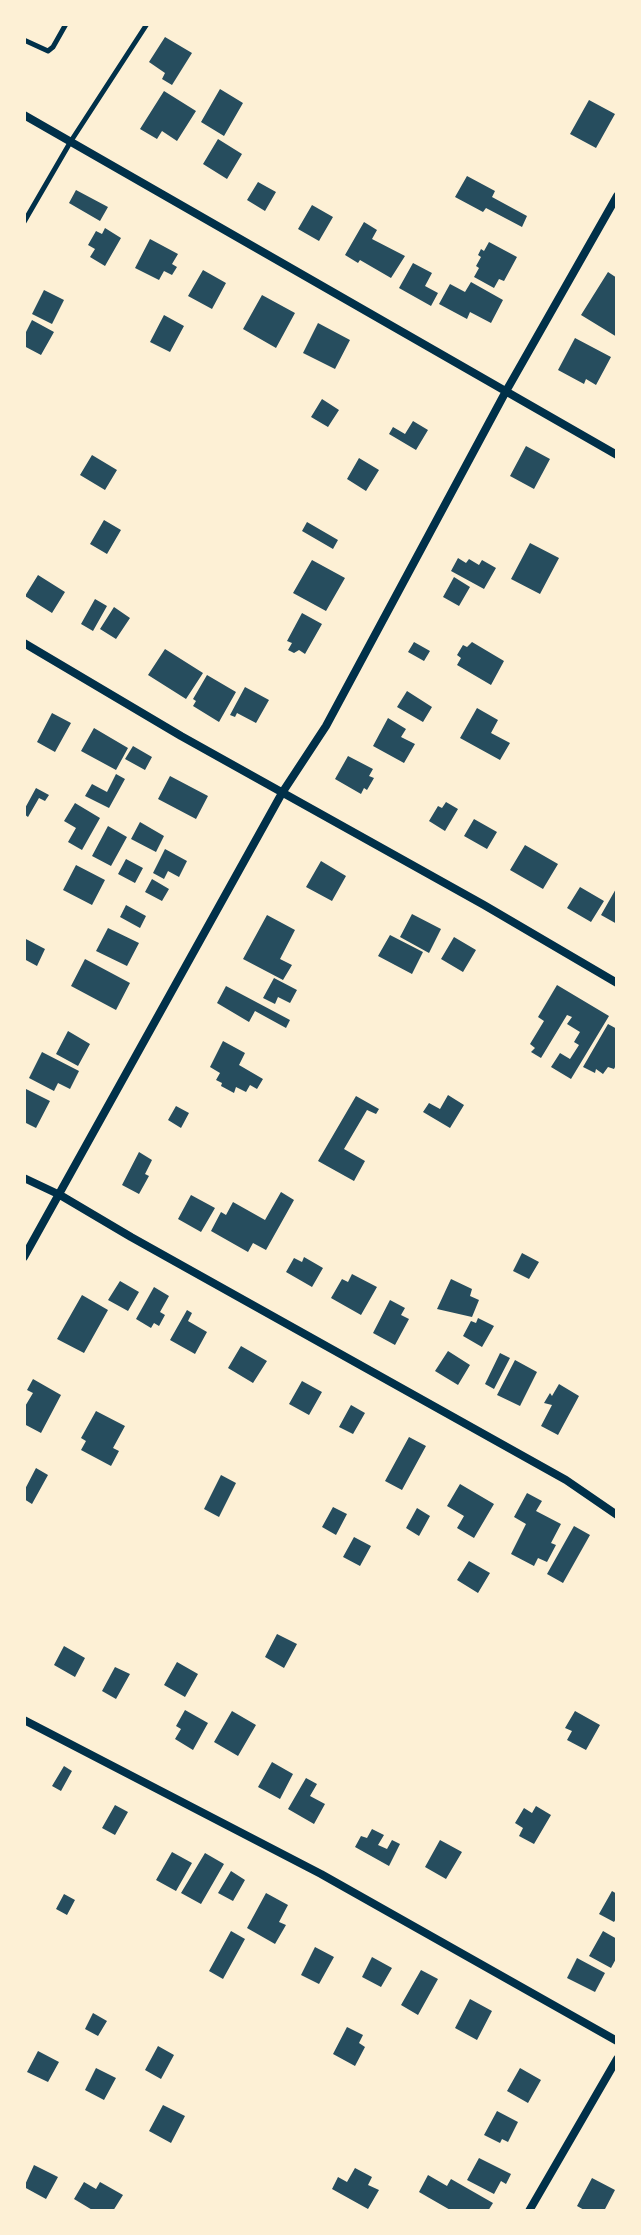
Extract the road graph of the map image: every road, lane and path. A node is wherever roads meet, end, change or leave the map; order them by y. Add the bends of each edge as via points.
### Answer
1 (66, 24) edge
2 (147, 24) edge
3 (24, 40) edge
4 (24, 115) edge
5 (71, 141) junction
6 (617, 196) edge
7 (24, 222) edge
8 (505, 393) junction
9 (617, 455) edge
10 (24, 643) edge
11 (282, 793) junction
12 (617, 983) edge
13 (24, 1178) edge
14 (60, 1195) junction
15 (24, 1257) edge
16 (617, 1515) edge
17 (24, 1720) edge
18 (617, 2041) edge
19 (617, 2059) edge
20 (529, 2211) edge

1 - 3 lane via 48,51
2 - 5 lane
4 - 5 street
5 - 7 lane
5 - 8 street
6 - 8 street
8 - 9 street
8 - 11 street via 326,726
10 - 11 street
11 - 12 street
11 - 14 street
13 - 14 street
14 - 15 street
14 - 16 street via 566,1480
17 - 18 street via 321,1874
19 - 20 street

